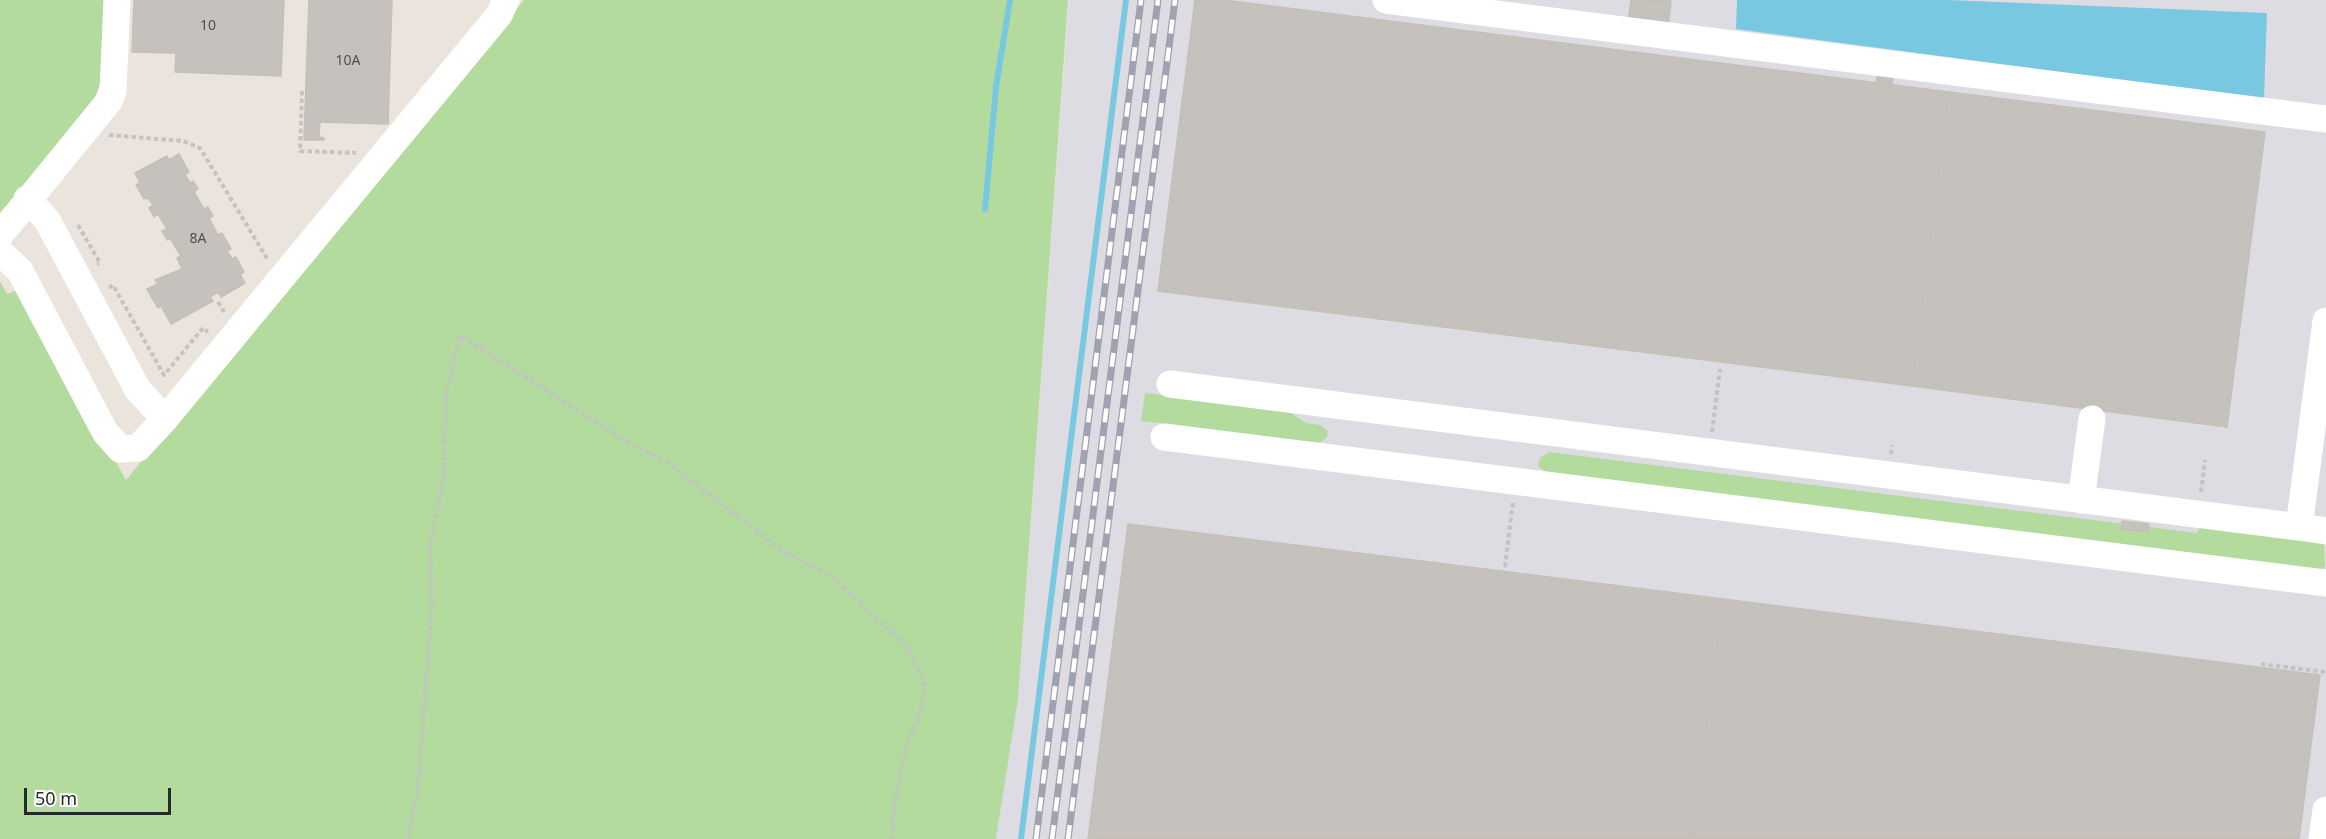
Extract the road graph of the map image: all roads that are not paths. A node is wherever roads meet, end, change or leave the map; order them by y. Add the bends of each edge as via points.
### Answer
1 (117, 0) edge
2 (506, 0) edge
3 (1386, 0) edge
4 (2326, 119) edge
5 (27, 199) junction
6 (0, 235) edge
7 (0, 252) edge
8 (2326, 321) edge
9 (1170, 384) dead end
10 (165, 419) junction
11 (2092, 419) dead end
12 (1164, 437) dead end
13 (2081, 500) junction
14 (2299, 527) junction
15 (2326, 531) edge
16 (2326, 583) edge
17 (2326, 810) edge
18 (2322, 839) edge

1 - 5 street via 113,91 109,101
2 - 10 street via 499,15
3 - 4 street
5 - 6 street
5 - 10 street via 47,220 138,390
7 - 10 street via 20,270 105,432 120,449 138,448
8 - 14 street
9 - 13 street
11 - 13 street
12 - 16 street
13 - 14 street
14 - 15 street
17 - 18 street

